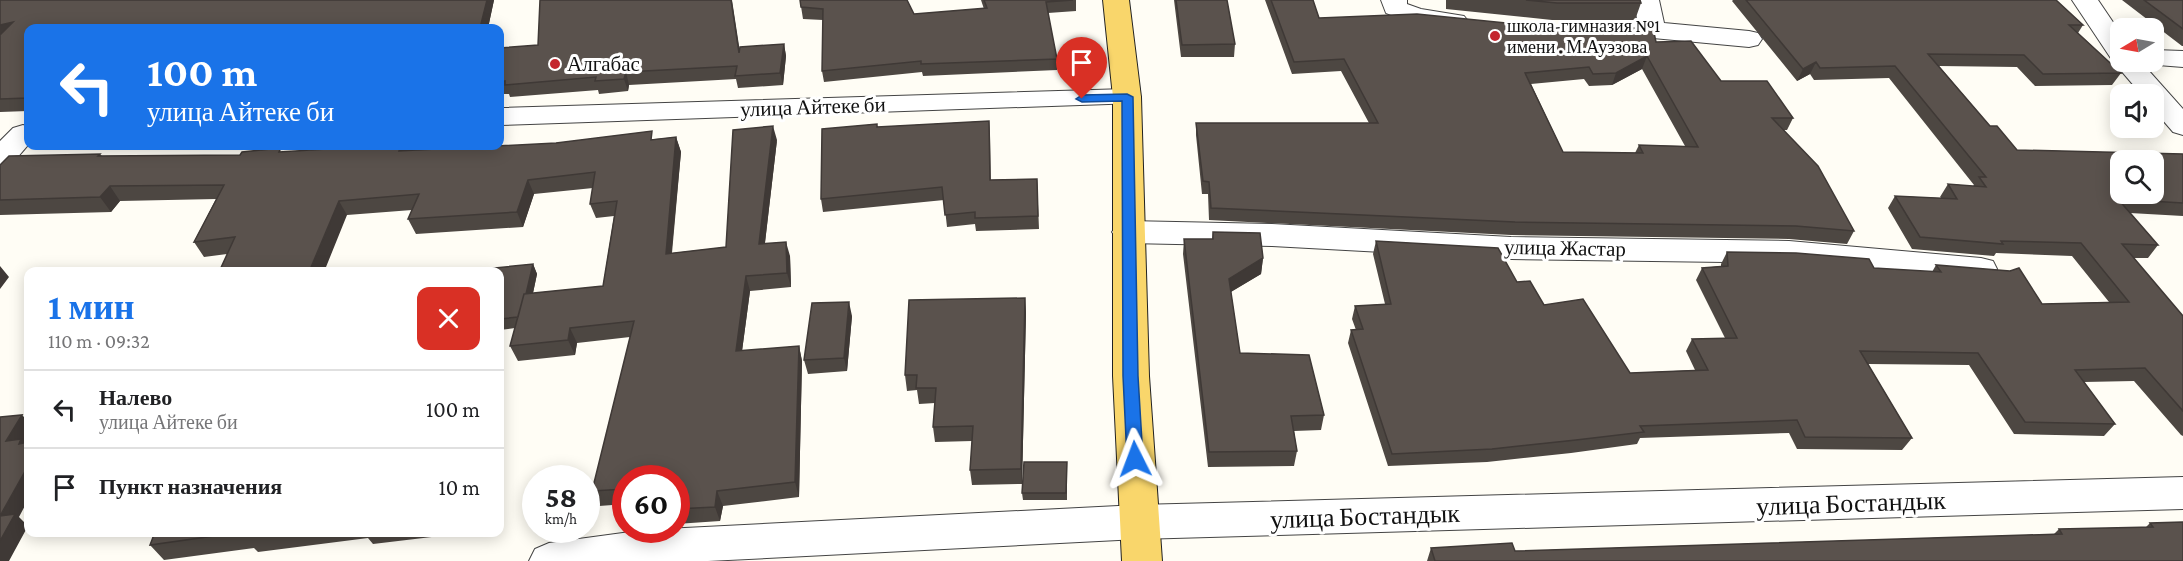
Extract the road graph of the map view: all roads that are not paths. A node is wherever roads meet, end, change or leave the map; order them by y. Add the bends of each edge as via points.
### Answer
1 (1116, 0) edge
2 (1394, 0) edge
3 (1646, 0) edge
4 (2085, 0) edge
5 (1482, 24) edge
6 (1653, 30) junction
7 (1584, 31) edge
8 (2110, 38) edge
9 (1749, 39) dead end
10 (2164, 58) edge
11 (2183, 59) edge
12 (2136, 72) edge
13 (1127, 97) junction
14 (504, 117) edge
15 (2183, 126) edge
16 (17, 134) edge
17 (0, 159) edge
18 (1128, 232) junction
19 (2001, 270) edge
20 (2183, 493) edge
21 (1138, 522) junction
22 (549, 561) edge
23 (1142, 561) edge

1 - 13 main road
2 - 5 street via 1395,8 1416,16
3 - 6 street
4 - 8 street
6 - 7 street
6 - 9 street
10 - 11 street
12 - 15 street
13 - 14 street, улица Айтеке би
13 - 18 main road
16 - 17 street
18 - 19 street, улица Жастар via 1272,235 1511,248 1789,252
18 - 21 main road
20 - 21 street, улица Бостандык
21 - 22 street, улица Бостандык via 645,547
21 - 23 main road

